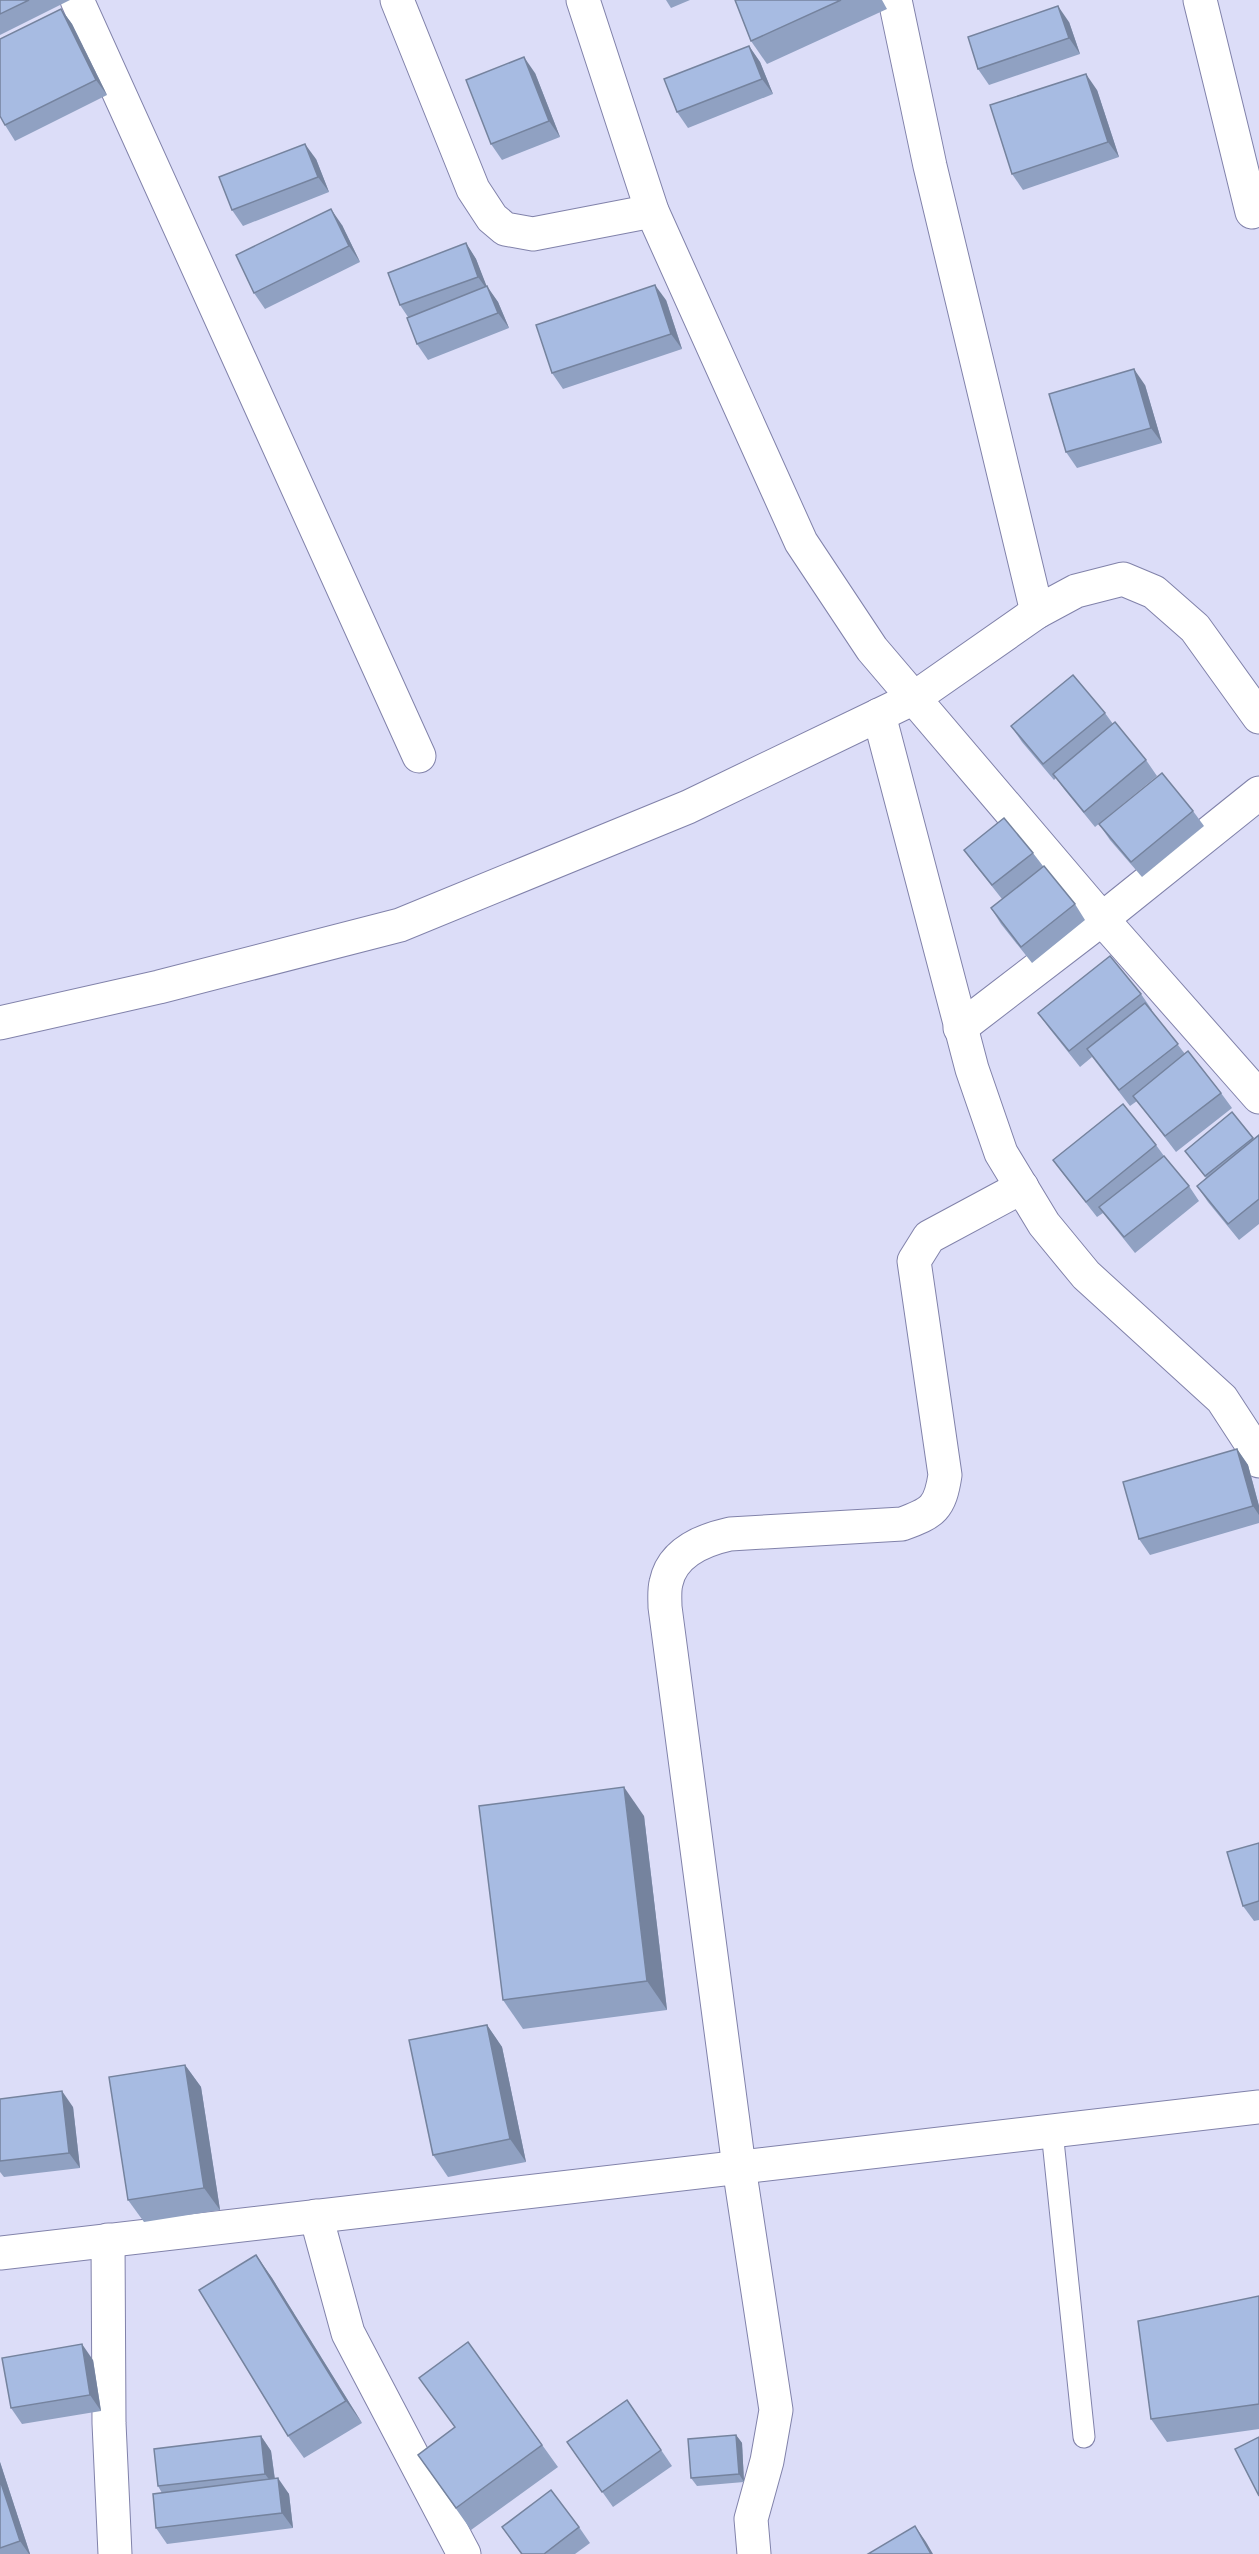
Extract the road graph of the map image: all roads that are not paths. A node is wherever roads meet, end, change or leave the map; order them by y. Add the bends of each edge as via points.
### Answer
1 (77, 0) edge
2 (397, 0) edge
3 (584, 0) edge
4 (895, 0) edge
5 (1200, 0) edge
6 (652, 211) junction
7 (1252, 212) dead end
8 (1037, 612) junction
9 (914, 698) junction
10 (879, 715) junction
11 (1259, 717) edge
12 (419, 756) dead end
13 (1259, 793) edge
14 (1102, 919) junction
15 (0, 1023) edge
16 (960, 1028) junction
17 (1259, 1097) edge
18 (1022, 1187) junction
19 (1259, 1461) edge
20 (1259, 2107) edge
21 (1052, 2131) junction
22 (739, 2167) junction
23 (315, 2216) junction
24 (108, 2240) junction
25 (0, 2253) edge
26 (1084, 2437) dead end
27 (115, 2554) edge
28 (464, 2554) edge
29 (754, 2554) edge

1 - 12 street
2 - 6 street via 473,189 505,230 533,234
3 - 6 street
4 - 8 street via 930,166
5 - 7 street
6 - 9 street via 801,542 872,649
8 - 9 street
8 - 11 street via 1076,591 1123,579 1154,592 1195,628
9 - 10 street
9 - 14 street
10 - 15 street via 688,807 400,925
10 - 16 street
13 - 14 street
14 - 16 street
14 - 17 street
16 - 18 street via 1001,1153
18 - 19 street via 1044,1224 1086,1275 1222,1399
18 - 22 street via 929,1237 914,1261 945,1475 942,1495 934,1509 902,1524 730,1534 704,1540 674,1565 666,1583 665,1607
20 - 21 street
21 - 22 street
21 - 26 lane
22 - 23 street
22 - 29 street via 776,2410 751,2519
23 - 24 street
23 - 28 street via 348,2333
24 - 25 street
24 - 27 street via 109,2423

